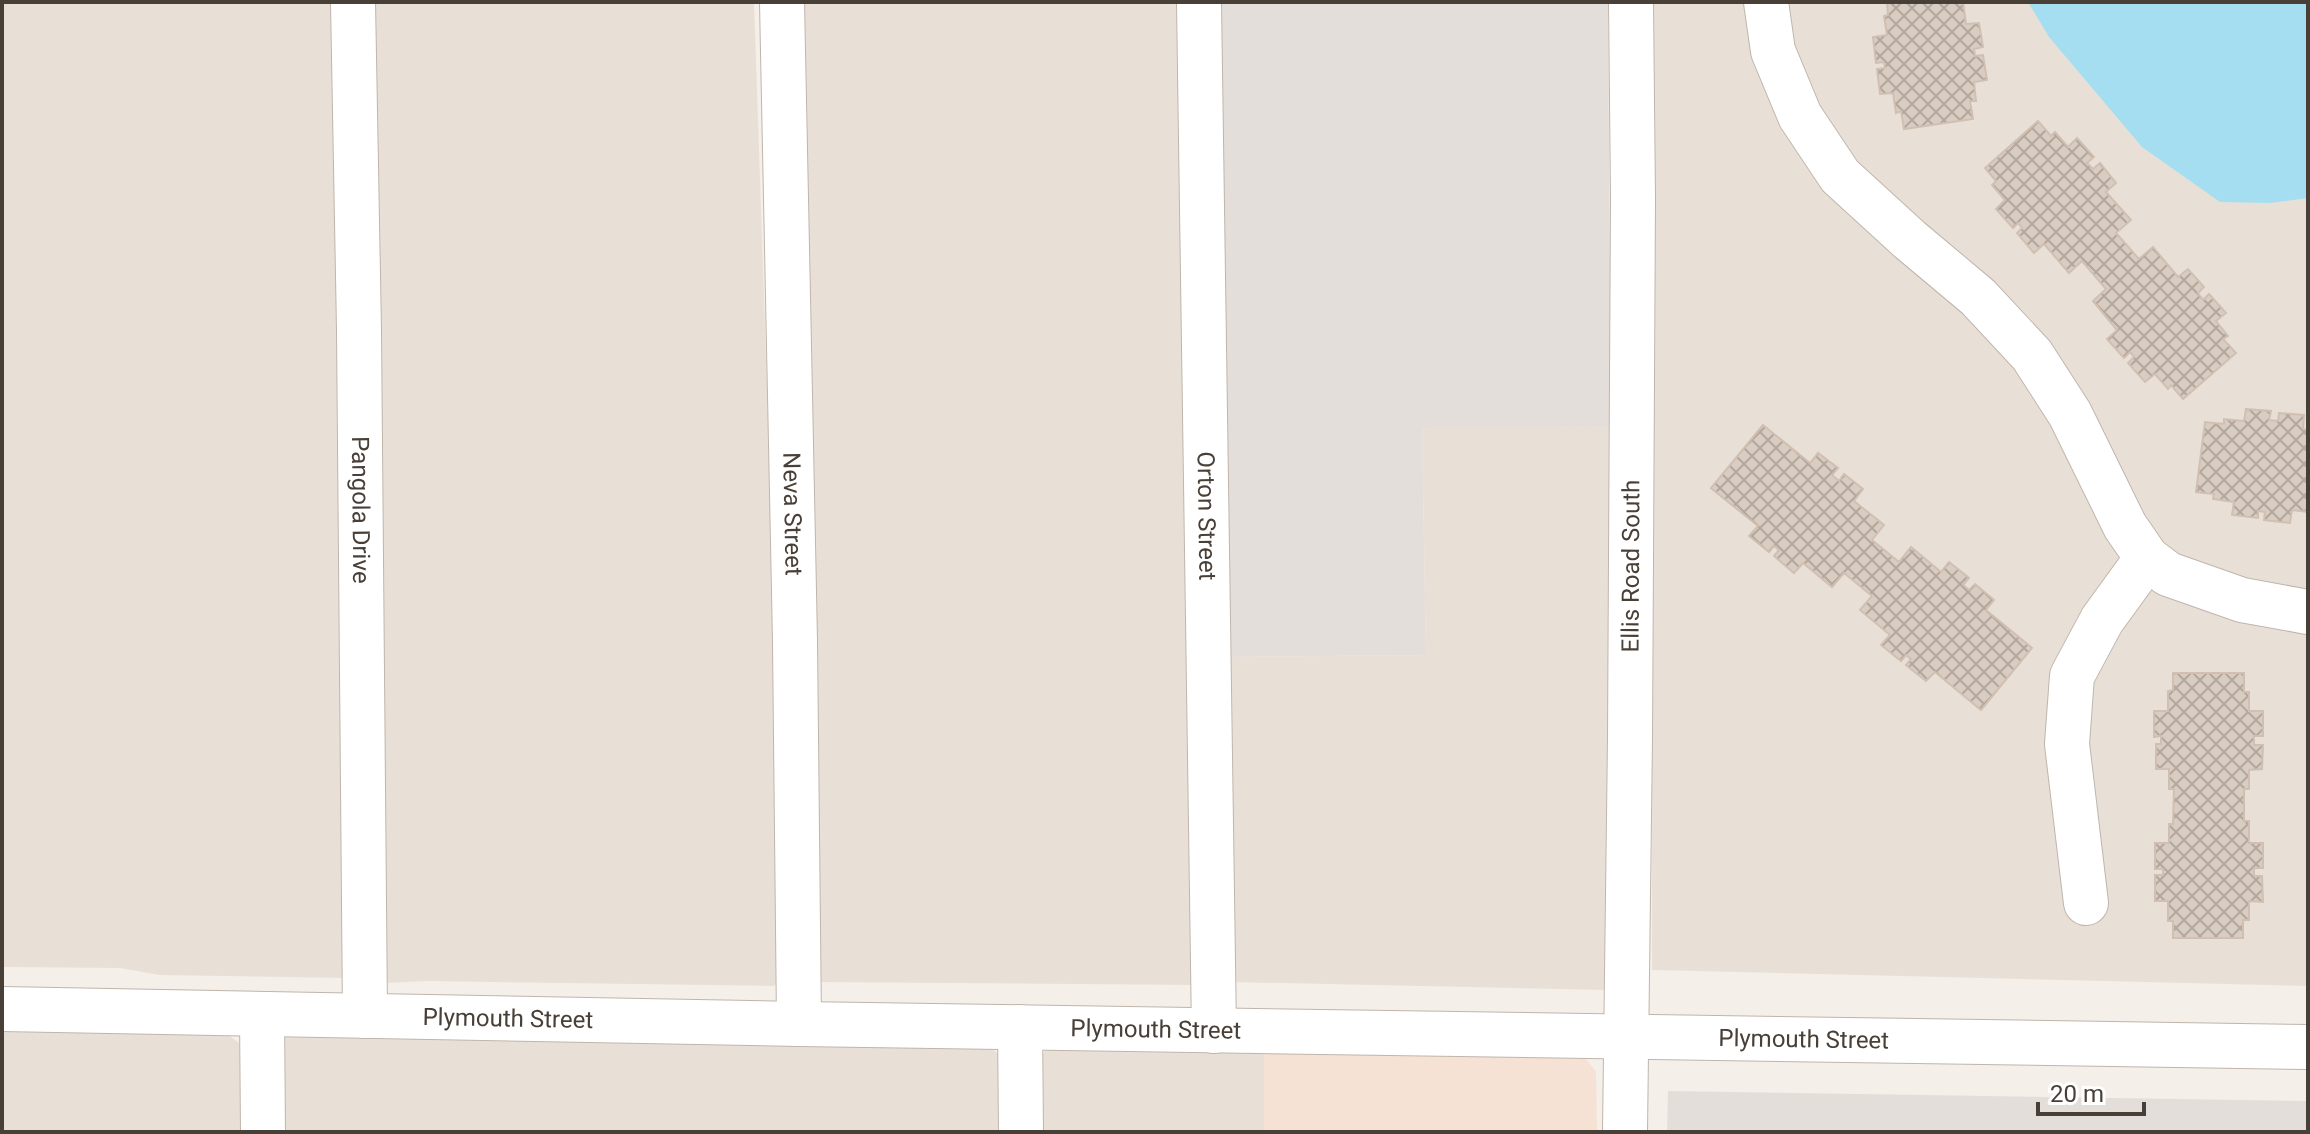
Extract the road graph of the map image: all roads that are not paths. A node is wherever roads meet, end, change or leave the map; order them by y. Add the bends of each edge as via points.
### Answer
1 (353, 2) edge
2 (782, 2) edge
3 (1199, 2) edge
4 (1631, 2) edge
5 (1766, 2) edge
6 (2147, 558) junction
7 (2308, 612) edge
8 (2086, 903) dead end
9 (2, 1009) edge
10 (262, 1014) junction
11 (365, 1016) junction
12 (799, 1024) junction
13 (1020, 1027) junction
14 (1214, 1031) junction
15 (1626, 1037) junction
16 (2308, 1047) edge
17 (263, 1132) edge
18 (1021, 1132) edge
19 (1625, 1132) edge

1 - 11 street, Pangola Drive
2 - 12 street, Neva Street
3 - 14 street, Orton Street
4 - 15 street, Ellis Road South
5 - 6 street via 1773,51 1800,116 1840,176 1978,297 2032,355
6 - 7 street via 2168,574 2242,600
6 - 8 street via 2102,620 2072,676 2067,744
9 - 10 street, Plymouth Street
10 - 11 street, Plymouth Street
10 - 17 street
11 - 12 street, Plymouth Street
12 - 13 street, Plymouth Street
13 - 14 street, Plymouth Street
13 - 18 street
14 - 15 street, Plymouth Street
15 - 16 street, Plymouth Street
15 - 19 street, Ellis Road South

